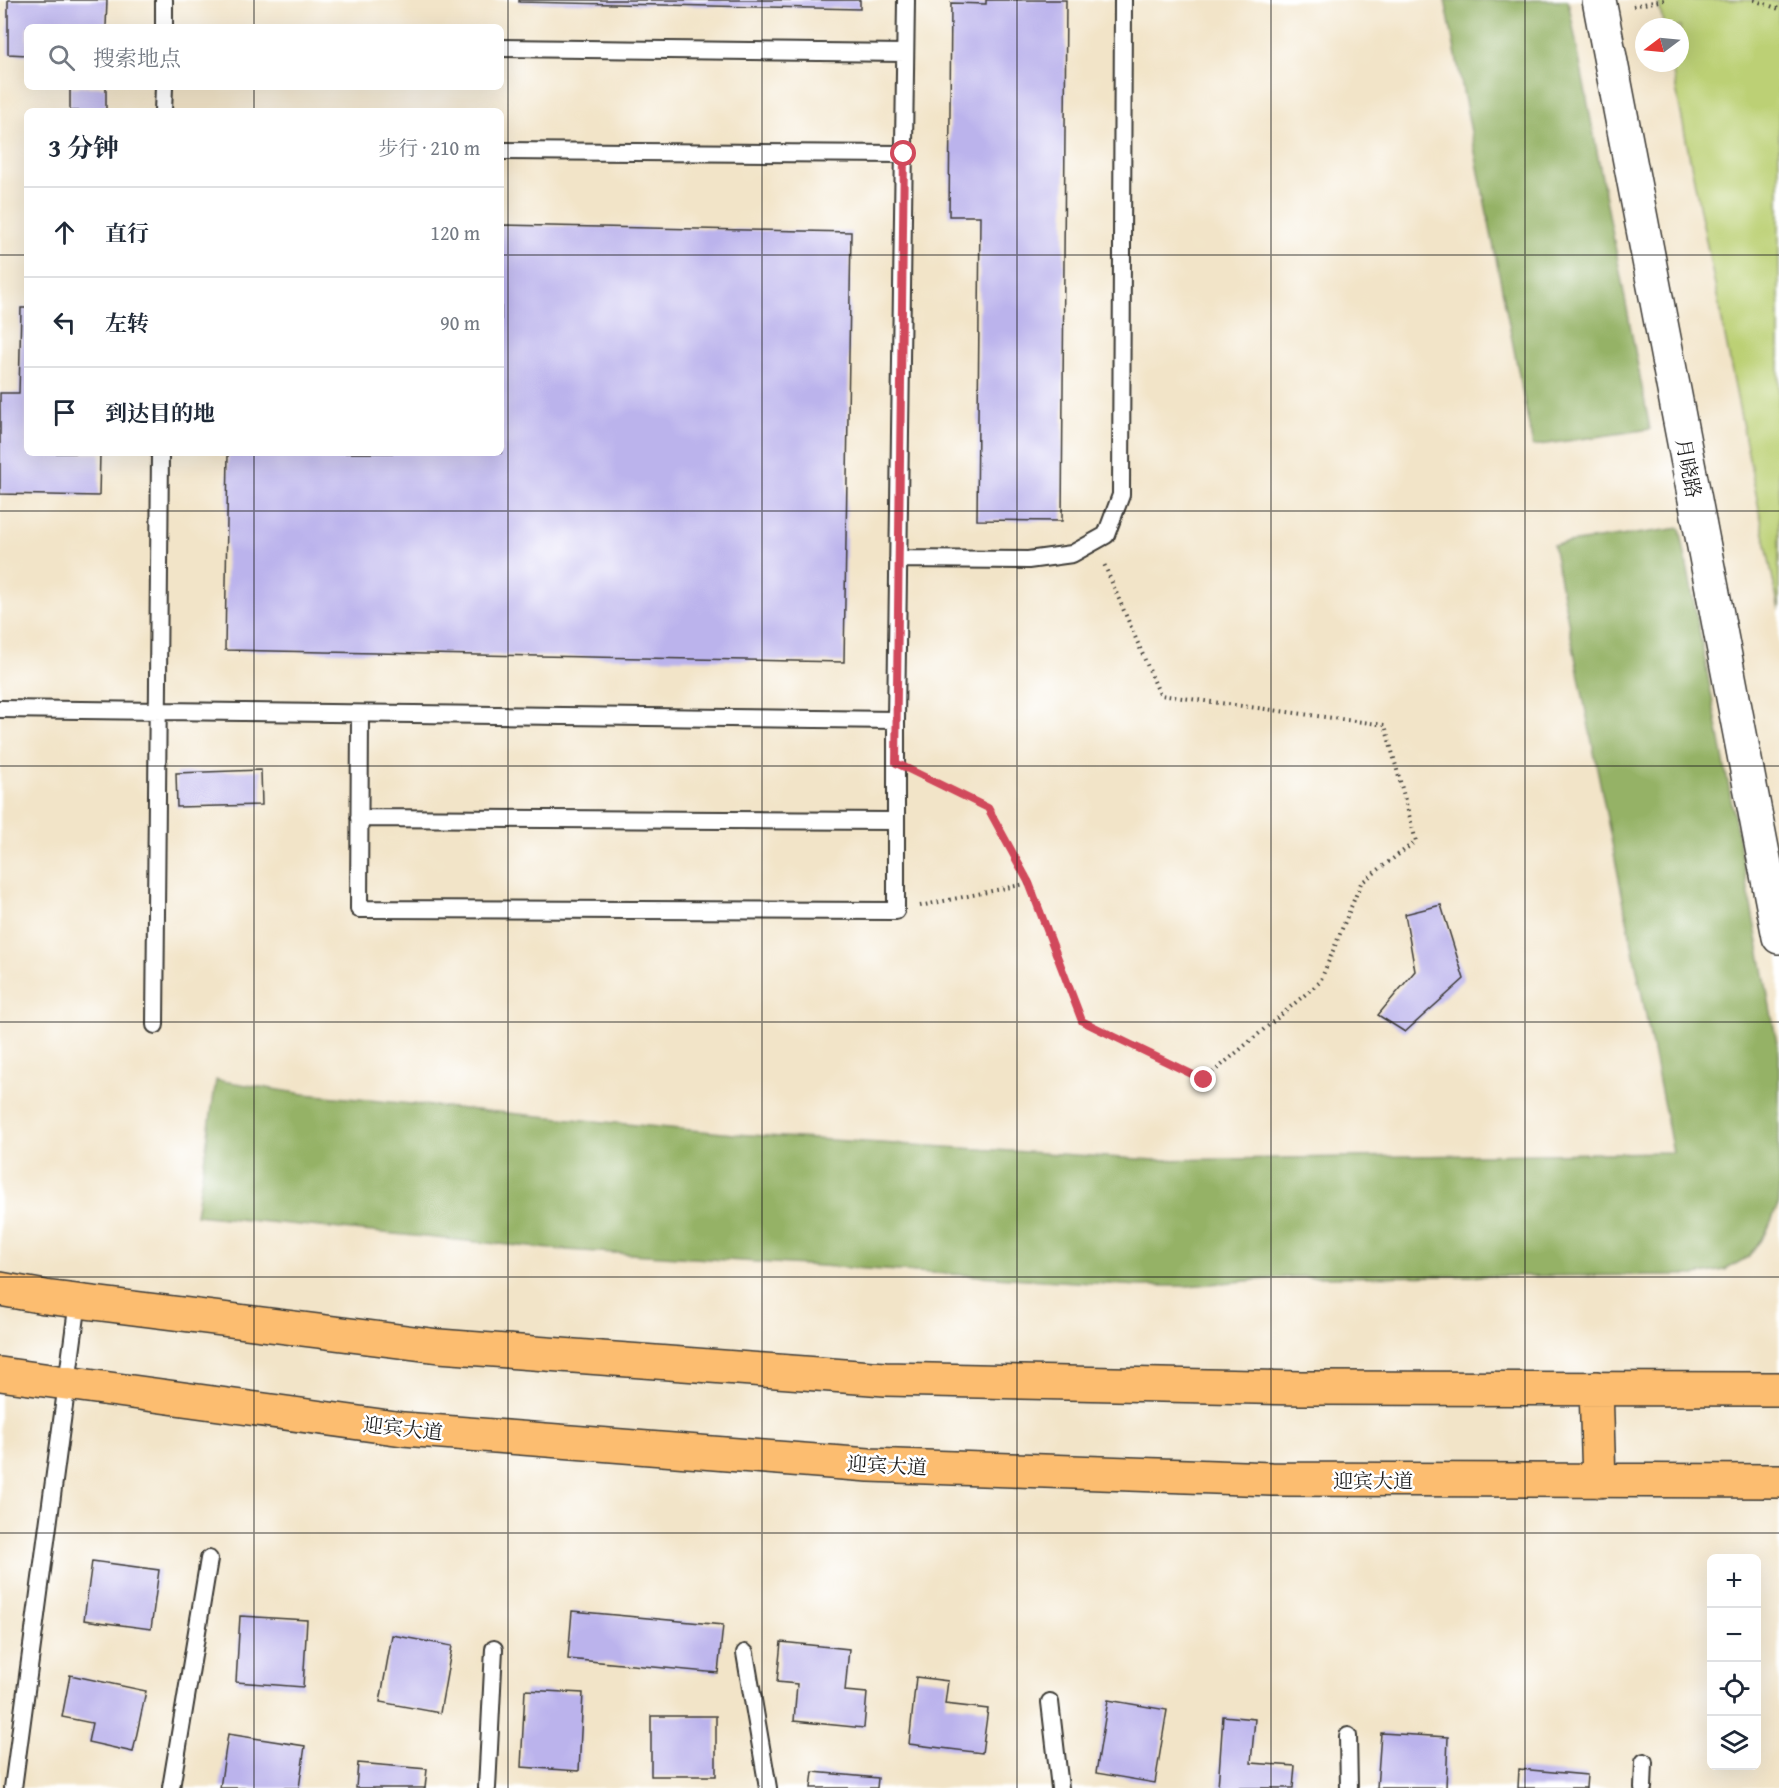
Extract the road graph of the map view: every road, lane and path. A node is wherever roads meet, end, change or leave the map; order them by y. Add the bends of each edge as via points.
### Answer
1 (164, 0) edge
2 (906, 0) edge
3 (1123, 0) edge
4 (1599, 0) edge
5 (1754, 0) edge
6 (1779, 9) edge
7 (164, 24) edge
8 (504, 48) edge
9 (905, 53) junction
10 (164, 90) edge
11 (163, 108) edge
12 (504, 151) edge
13 (904, 154) junction
14 (160, 456) edge
15 (1094, 541) junction
16 (898, 559) junction
17 (0, 709) edge
18 (158, 711) junction
19 (360, 714) junction
20 (896, 720) junction
21 (896, 763) junction
22 (359, 818) junction
23 (896, 821) junction
24 (1029, 883) junction
25 (896, 911) junction
26 (1779, 937) edge
27 (155, 1025) dead end
28 (0, 1289) edge
29 (78, 1301) junction
30 (0, 1374) edge
31 (67, 1383) junction
32 (1596, 1389) junction
33 (1779, 1389) edge
34 (1599, 1480) junction
35 (1779, 1481) edge
36 (209, 1559) dead end
37 (494, 1649) dead end
38 (745, 1653) dead end
39 (1050, 1702) dead end
40 (1348, 1736) dead end
41 (1644, 1762) dead end
42 (13, 1788) edge
43 (171, 1788) edge
44 (487, 1788) edge
45 (768, 1788) edge
46 (1060, 1788) edge
47 (1349, 1788) edge
48 (1643, 1788) edge

1 - 7 lane
2 - 9 lane
3 - 15 lane via 1121,495 1106,535
4 - 26 street, 月晓路
5 - 6 path
8 - 9 lane
9 - 13 lane
10 - 11 lane
12 - 13 lane
13 - 16 lane
14 - 18 lane
15 - 16 lane via 1072,554 1028,560
15 - 24 path via 1160,695 1384,725 1416,841 1361,883 1320,982 1204,1080 1082,1021
16 - 20 lane
17 - 18 lane
18 - 19 lane
18 - 27 lane
19 - 20 lane
19 - 22 lane
20 - 21 lane
21 - 23 lane
21 - 24 path via 988,808
22 - 23 lane
22 - 25 lane via 359,909
23 - 25 lane
24 - 25 path
28 - 29 highway
29 - 31 lane
29 - 32 highway via 439,1346 885,1379 1302,1388
30 - 31 highway, 迎宾大道
31 - 34 highway, 迎宾大道 via 403,1429 869,1466 1272,1479
31 - 42 lane
32 - 33 highway
32 - 34 highway
34 - 35 highway, 迎宾大道
36 - 43 lane
37 - 44 lane
38 - 45 lane
39 - 46 lane
40 - 47 lane
41 - 48 lane

